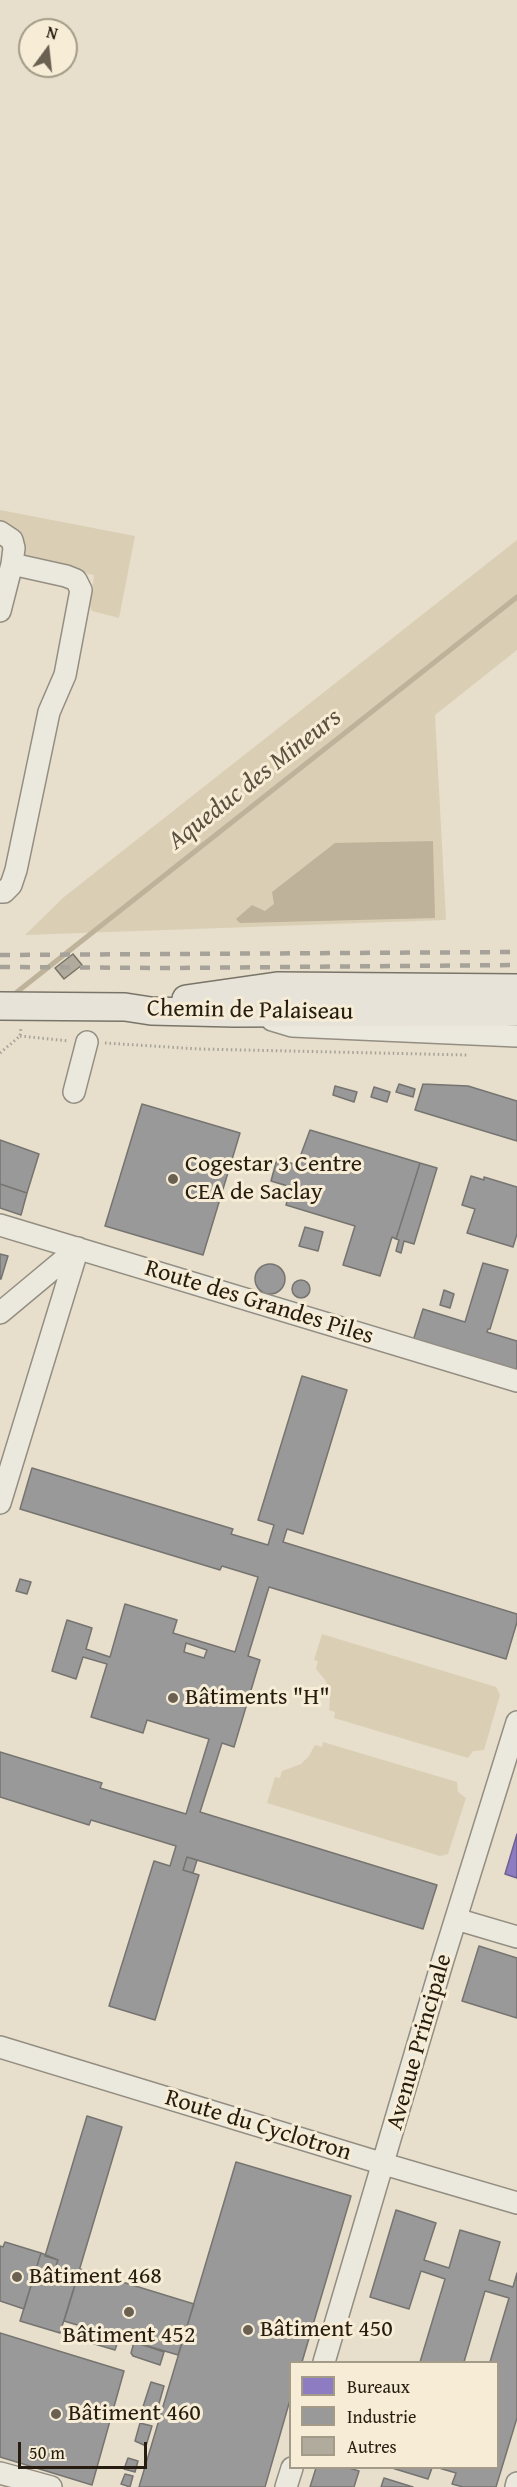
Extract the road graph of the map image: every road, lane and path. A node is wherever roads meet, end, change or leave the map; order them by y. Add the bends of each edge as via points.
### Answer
1 (0, 532) edge
2 (12, 564) junction
3 (0, 609) edge
4 (0, 892) edge
5 (517, 988) edge
6 (0, 1006) edge
7 (125, 1007) junction
8 (517, 1012) edge
9 (245, 1013) junction
10 (517, 1036) edge
11 (87, 1042) junction
12 (0, 1053) edge
13 (474, 1055) dead end
14 (74, 1092) dead end
15 (0, 1225) edge
16 (78, 1248) junction
17 (0, 1313) edge
18 (517, 1381) edge
19 (0, 1503) edge
20 (517, 1722) edge
21 (456, 1919) junction
22 (517, 1937) edge
23 (0, 2047) edge
24 (384, 2164) junction
25 (517, 2203) edge
26 (324, 2361) edge
27 (292, 2469) edge
28 (0, 2473) edge
29 (517, 2483) edge
30 (51, 2487) edge
31 (286, 2487) edge
32 (516, 2487) edge

1 - 2 lane via 12,540
2 - 3 lane
2 - 4 lane via 66,576 76,580 81,590 64,675 49,712 16,870 11,885
5 - 7 main road, Chemin de Palaiseau via 277,986
6 - 7 main road
7 - 9 main road, Chemin de Palaiseau
8 - 9 main road, Chemin de Palaiseau
9 - 10 lane via 292,1026
11 - 12 path via 20,1036
11 - 13 path via 199,1049
11 - 14 lane
15 - 16 lane, Route des Grandes Piles
16 - 17 lane
16 - 18 lane, Route des Grandes Piles
16 - 19 lane
20 - 21 lane, Avenue Principale
21 - 22 lane
21 - 24 lane, Avenue Principale
23 - 24 lane, Route du Cyclotron
24 - 25 lane, Route du Cyclotron
24 - 26 lane, Avenue Principale
27 - 31 lane
28 - 30 lane
29 - 32 lane

